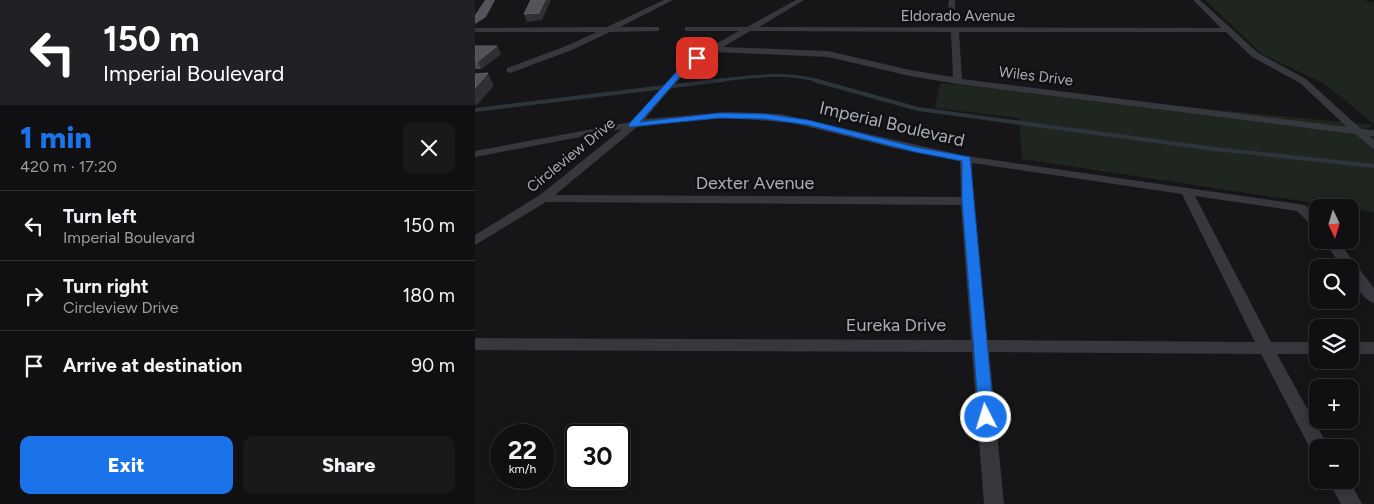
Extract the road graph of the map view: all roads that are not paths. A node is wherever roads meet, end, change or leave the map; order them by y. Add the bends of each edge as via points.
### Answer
1 (490, 0) edge
2 (670, 0) edge
3 (801, 0) edge
4 (1196, 0) edge
5 (475, 21) edge
6 (656, 29) dead end
7 (688, 29) dead end
8 (475, 30) edge
9 (607, 30) junction
10 (746, 30) junction
11 (955, 30) junction
12 (1228, 30) junction
13 (710, 50) junction
14 (510, 70) dead end
15 (958, 81) junction
16 (632, 126) junction
17 (1358, 132) junction
18 (1374, 133) edge
19 (1374, 146) edge
20 (475, 154) edge
21 (966, 159) junction
22 (1186, 192) junction
23 (544, 198) junction
24 (967, 201) junction
25 (1309, 216) edge
26 (475, 241) edge
27 (1337, 249) edge
28 (1374, 298) edge
29 (475, 344) edge
30 (980, 345) junction
31 (1265, 348) junction
32 (1309, 348) edge
33 (1359, 348) edge
34 (1374, 348) edge
35 (1316, 439) edge
36 (1343, 489) edge
37 (994, 504) edge
38 (1352, 504) edge

1 - 5 main road
2 - 9 street
3 - 10 street, Circleview Drive
4 - 12 street
6 - 9 street
7 - 10 street, Eldorado Avenue
8 - 9 street
9 - 14 street
10 - 11 street, Eldorado Avenue
10 - 13 street, Circleview Drive
11 - 12 street, Eldorado Avenue
11 - 15 street
12 - 17 street via 1255,55 1303,81
13 - 15 street, Wiles Drive via 828,54
13 - 16 street, Circleview Drive via 673,79
15 - 17 street, Wiles Drive
16 - 20 street, Imperial Boulevard
16 - 21 street, Imperial Boulevard via 719,116 765,116
16 - 23 street, Circleview Drive
17 - 18 street, Wiles Drive
17 - 19 street
21 - 22 street, Imperial Boulevard
21 - 24 street
22 - 25 street, Imperial Boulevard via 1301,208
22 - 31 street
23 - 24 street, Dexter Avenue
23 - 26 street, Circleview Drive
24 - 30 street
27 - 28 street
29 - 30 street, Eureka Drive
30 - 31 street, Eureka Drive
30 - 37 street
31 - 32 street, Eureka Drive
31 - 35 street
33 - 34 street
36 - 38 street

